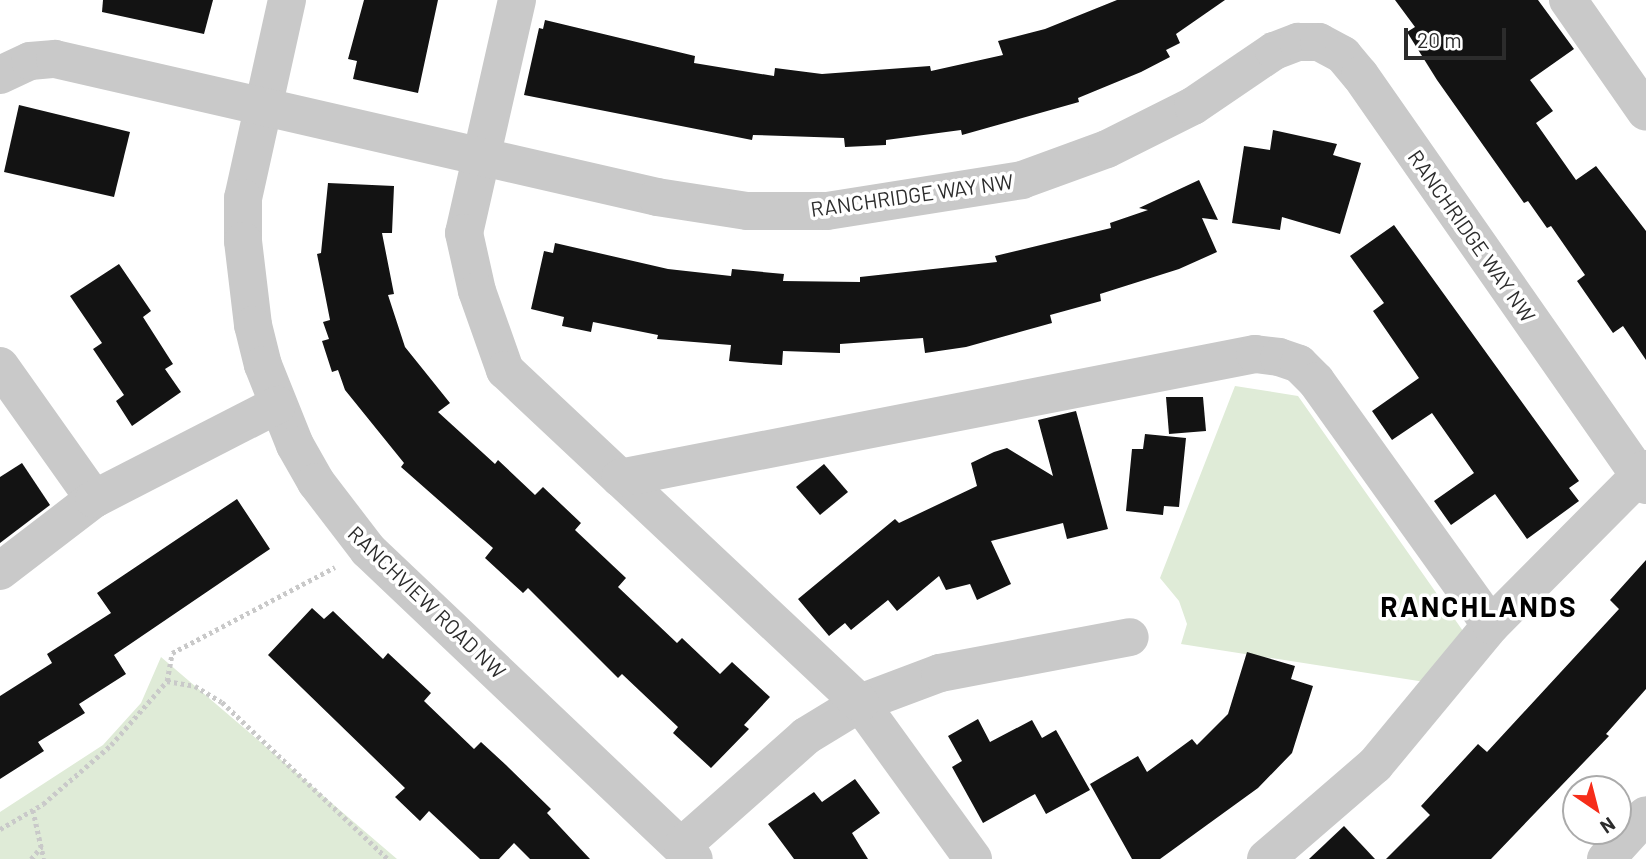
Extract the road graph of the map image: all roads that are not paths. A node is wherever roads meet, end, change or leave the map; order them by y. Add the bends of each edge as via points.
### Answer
1 (287, 0) edge
2 (517, 0) edge
3 (1568, 0) edge
4 (0, 75) edge
5 (265, 104) junction
6 (1646, 112) edge
7 (482, 157) junction
8 (0, 366) edge
9 (277, 405) junction
10 (1644, 476) edge
11 (620, 478) junction
12 (94, 499) junction
13 (0, 570) edge
14 (1491, 625) junction
15 (1130, 637) dead end
16 (860, 703) junction
17 (1646, 816) edge
18 (688, 852) edge
19 (973, 859) edge
20 (1266, 859) edge
21 (1606, 859) edge

1 - 5 street, RANCHVIEW ROAD NW
2 - 7 street
3 - 6 street
4 - 5 street, RANCHRIDGE WAY NW via 30,61 55,59
5 - 7 street, RANCHRIDGE WAY NW
5 - 9 street, RANCHVIEW ROAD NW via 243,198 243,241 253,324
7 - 10 street, RANCHRIDGE WAY NW via 657,197 747,211 827,211 957,194 1022,180 1107,149 1193,106 1273,51 1319,41 1343,55 1360,75
7 - 11 street via 464,233 477,291 505,370
8 - 12 street
9 - 12 street
9 - 18 street, RANCHVIEW ROAD NW via 316,482 368,550
10 - 14 street
11 - 14 street via 1255,354 1279,356 1299,364 1316,381
11 - 16 street
12 - 13 street
14 - 20 street via 1375,765
15 - 16 street via 940,673
16 - 18 street via 806,736
16 - 19 street
17 - 21 street

